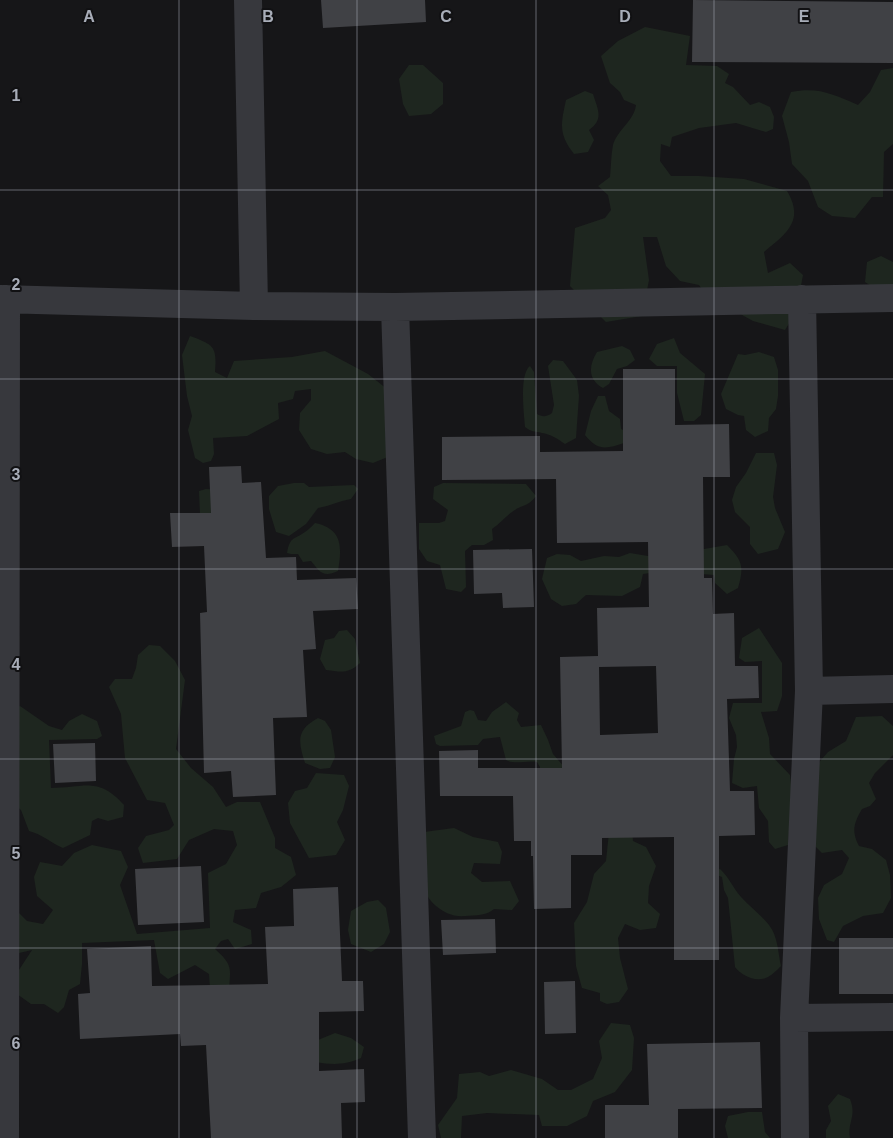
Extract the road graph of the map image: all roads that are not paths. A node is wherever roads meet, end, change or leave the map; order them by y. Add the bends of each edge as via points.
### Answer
1 (248, 0) edge
2 (893, 298) edge
3 (3, 299) edge
4 (802, 299) junction
5 (254, 306) junction
6 (395, 307) junction
7 (893, 689) edge
8 (809, 691) junction
9 (893, 1017) edge
10 (794, 1018) junction
11 (5, 1138) edge
12 (422, 1138) edge
13 (795, 1138) edge

1 - 5 street
2 - 4 street
3 - 5 street
3 - 11 street
4 - 6 street
4 - 8 street
5 - 6 street
6 - 12 street
7 - 8 street
8 - 10 street
9 - 10 street
10 - 13 street

